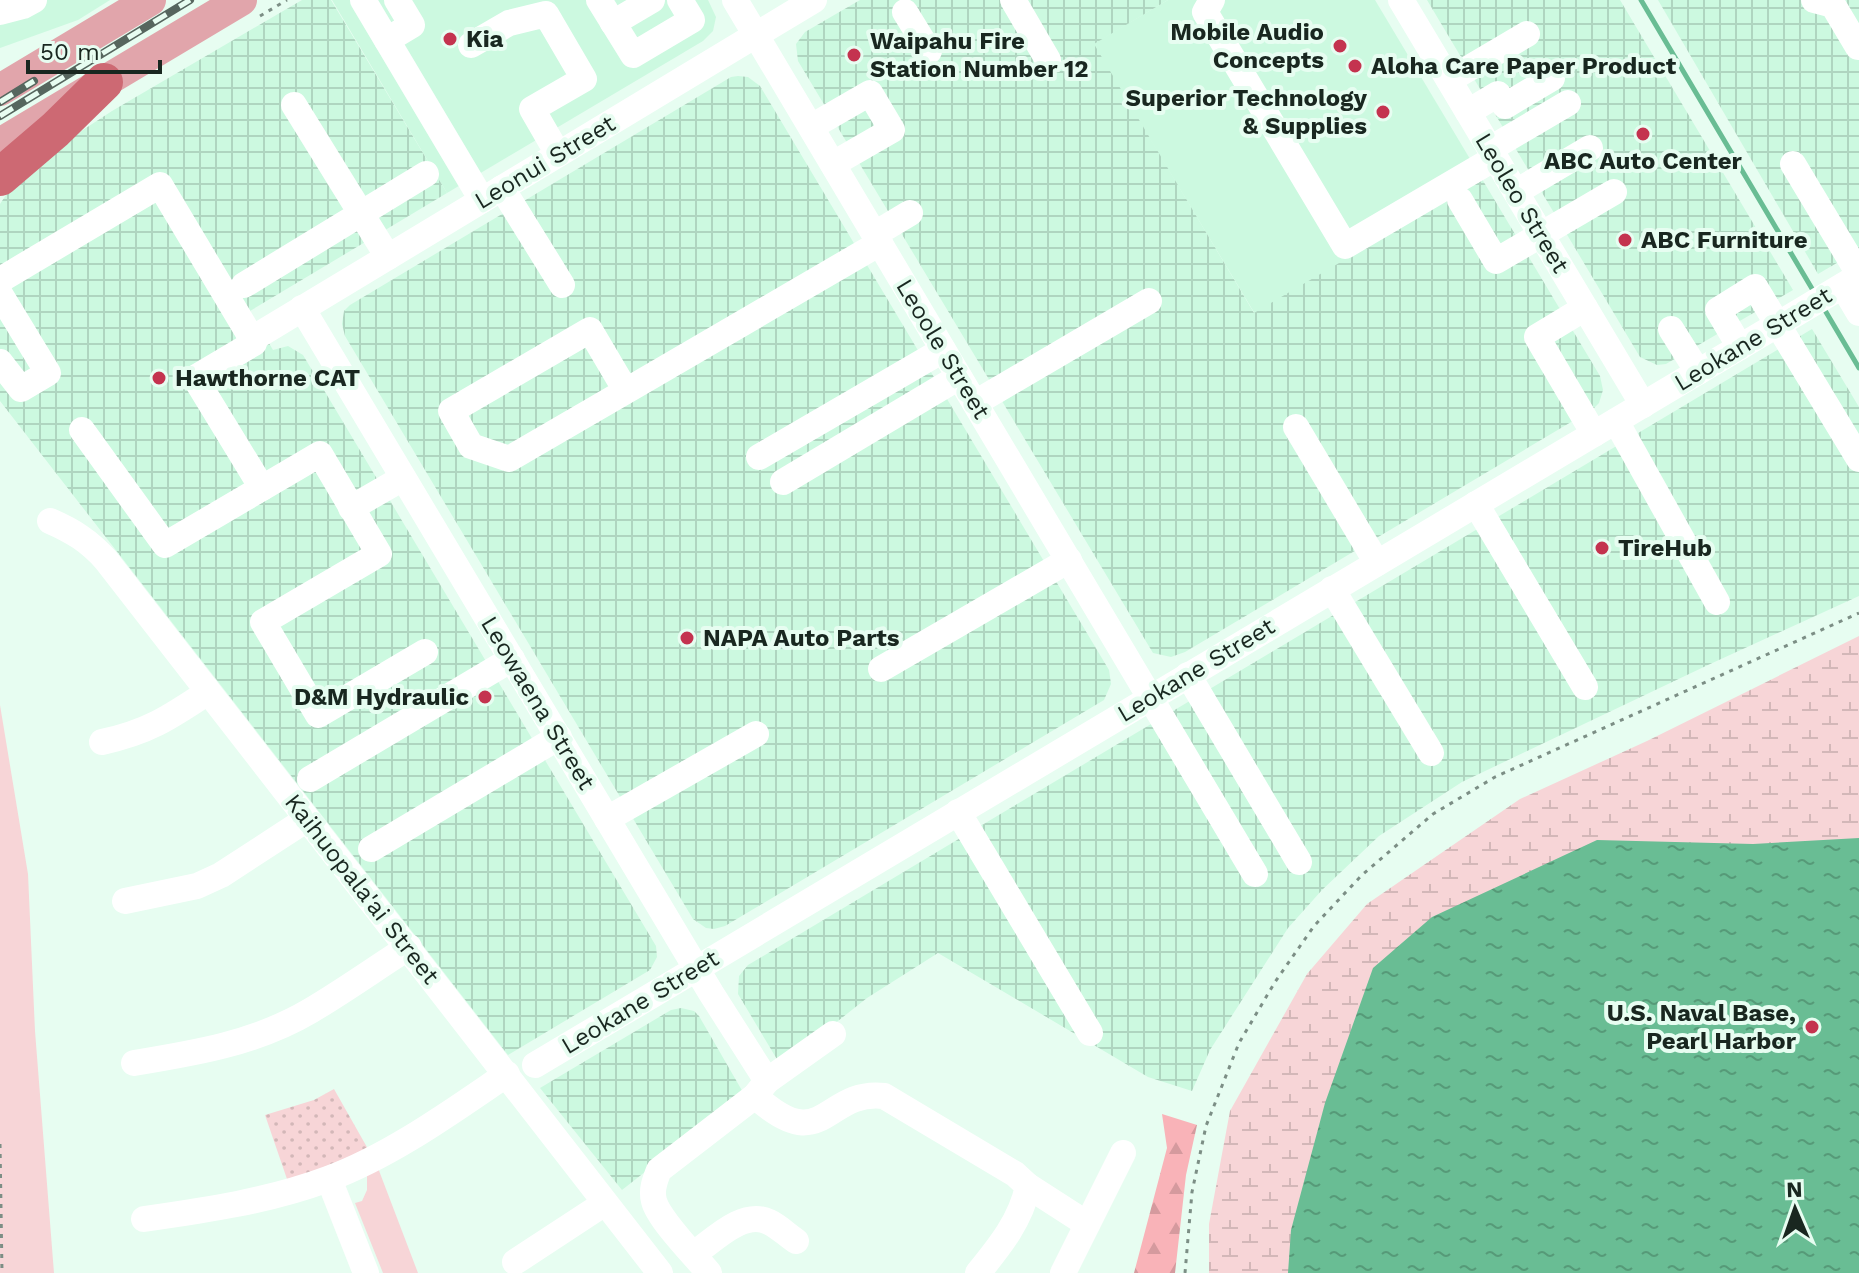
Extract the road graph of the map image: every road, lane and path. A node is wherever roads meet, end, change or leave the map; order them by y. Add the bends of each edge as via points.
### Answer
1 (34, 0) edge
2 (150, 0) edge
3 (287, 0) edge
4 (363, 0) edge
5 (397, 0) edge
6 (599, 0) edge
7 (652, 0) edge
8 (680, 0) edge
9 (735, 0) edge
10 (814, 0) edge
11 (1013, 0) edge
12 (1212, 0) edge
13 (1401, 0) edge
14 (1814, 0) edge
15 (245, 11) edge
16 (0, 12) edge
17 (905, 12) dead end
18 (613, 23) junction
19 (1527, 34) dead end
20 (756, 35) junction
21 (387, 40) junction
22 (471, 45) dead end
23 (1858, 47) edge
24 (929, 51) dead end
25 (1048, 60) dead end
26 (1552, 78) dead end
27 (1449, 80) junction
28 (104, 82) junction
29 (1, 89) edge
30 (1568, 103) dead end
31 (294, 105) dead end
32 (1468, 112) junction
33 (811, 127) junction
34 (0, 144) edge
35 (1590, 148) dead end
36 (1493, 153) junction
37 (558, 154) junction
38 (833, 164) junction
39 (1793, 164) dead end
40 (426, 174) dead end
41 (0, 177) edge
42 (1516, 192) junction
43 (1614, 192) dead end
44 (492, 194) junction
45 (1460, 200) dead end
46 (361, 213) junction
47 (910, 213) dead end
48 (1541, 235) junction
49 (877, 239) junction
50 (388, 257) junction
51 (0, 280) edge
52 (1849, 281) edge
53 (244, 285) dead end
54 (562, 285) dead end
55 (0, 294) edge
56 (1149, 301) dead end
57 (302, 308) junction
58 (1585, 308) junction
59 (1859, 313) edge
60 (1778, 324) junction
61 (1671, 329) dead end
62 (252, 339) junction
63 (1740, 347) junction
64 (943, 350) junction
65 (0, 362) edge
66 (1698, 372) junction
67 (959, 377) junction
68 (626, 391) junction
69 (975, 403) junction
70 (1643, 405) junction
71 (1296, 427) dead end
72 (1605, 427) junction
73 (82, 430) dead end
74 (759, 457) dead end
75 (1859, 459) edge
76 (403, 478) junction
77 (783, 482) dead end
78 (262, 488) junction
79 (1476, 504) junction
80 (351, 508) junction
81 (50, 521) dead end
82 (1069, 560) junction
83 (1377, 563) junction
84 (1332, 589) junction
85 (1717, 602) dead end
86 (1859, 613) edge
87 (425, 652) dead end
88 (512, 659) junction
89 (881, 669) dead end
90 (1188, 675) junction
91 (1585, 687) dead end
92 (208, 692) junction
93 (1150, 697) junction
94 (756, 734) dead end
95 (559, 737) junction
96 (102, 742) dead end
97 (1431, 753) dead end
98 (310, 779) dead end
99 (958, 812) junction
100 (307, 819) junction
101 (607, 819) junction
102 (371, 849) dead end
103 (1299, 862) dead end
104 (1255, 874) dead end
105 (125, 901) dead end
106 (409, 947) junction
107 (697, 969) junction
108 (1090, 1033) dead end
109 (833, 1034) dead end
110 (134, 1063) dead end
111 (535, 1065) dead end
112 (507, 1074) junction
113 (761, 1088) junction
114 (0, 1144) edge
115 (1123, 1153) dead end
116 (329, 1179) junction
117 (1028, 1186) junction
118 (605, 1203) junction
119 (144, 1219) dead end
120 (1087, 1224) junction
121 (796, 1241) dead end
122 (515, 1262) dead end
123 (702, 1264) edge
124 (2, 1273) edge
125 (366, 1273) edge
126 (660, 1273) edge
127 (978, 1273) edge
128 (1063, 1273) edge
129 (1185, 1273) edge

1 - 16 street
2 - 29 main road
3 - 15 path
4 - 21 street
5 - 21 street via 412,25
6 - 18 street
7 - 18 street
8 - 18 street via 692,20 633,55
9 - 20 street, Leoole Street
10 - 20 street, Leonui Street
11 - 25 street
12 - 36 street via 1205,12 1345,246
13 - 27 street, Leoleo Street
14 - 23 street via 1833,5
15 - 28 main road
17 - 24 street
19 - 27 street
20 - 33 street, Leoole Street
20 - 37 street, Leonui Street
21 - 44 street
22 - 37 street via 509,23 546,14 584,79 532,109
26 - 32 street via 1505,106 1498,94
27 - 32 street, Leoleo Street
28 - 34 main road
28 - 41 highway
30 - 36 street
31 - 46 street
32 - 36 street, Leoleo Street
33 - 38 street, Leoole Street
33 - 38 street via 870,93 885,117 892,130
35 - 42 street
36 - 42 street, Leoleo Street
37 - 44 street, Leonui Street
38 - 49 street, Leoole Street
39 - 52 street
40 - 46 street
42 - 48 street, Leoleo Street
43 - 48 street
44 - 50 street, Leonui Street
44 - 54 street
45 - 48 street via 1496,261
46 - 50 street
46 - 53 street
47 - 49 street
48 - 58 street, Leoleo Street
49 - 64 street, Leoole Street
49 - 68 street
50 - 57 street, Leonui Street
51 - 62 street via 160,185
52 - 59 street
52 - 60 street, Leokane Street
55 - 65 street via 48,373 21,389
56 - 69 street
57 - 62 street, Leonui Street
57 - 76 street, Leowaena Street
58 - 70 street, Leoleo Street
58 - 72 street via 1537,337
60 - 63 street, Leokane Street
60 - 63 street via 1755,287 1718,310
60 - 75 street
61 - 66 street
62 - 78 street, Leonui Street via 254,343 195,378
63 - 66 street, Leokane Street
64 - 67 street, Leoole Street
64 - 74 street
66 - 70 street, Leokane Street
67 - 69 street, Leoole Street
67 - 77 street
68 - 68 street via 509,459 471,446 451,411 590,330
69 - 82 street, Leoole Street
70 - 72 street, Leokane Street
71 - 83 street
72 - 79 street, Leokane Street
72 - 85 street
73 - 78 street via 165,545
76 - 80 street
76 - 88 street, Leowaena Street
78 - 80 street via 320,454
79 - 83 street, Leokane Street
79 - 91 street
80 - 87 street via 379,554 263,622 318,715
81 - 92 street, Kaihuopala'ai Street via 91,543
82 - 89 street
82 - 93 street, Leoole Street
83 - 84 street, Leokane Street
84 - 90 street, Leokane Street
84 - 97 street
86 - 129 path via 1495,777 1433,814 1344,892 1275,982 1225,1076 1206,1126 1192,1192
88 - 95 street, Leowaena Street
88 - 98 street
90 - 93 street, Leokane Street
90 - 103 street
92 - 96 street via 137,734
92 - 100 street, Kaihuopala'ai Street
93 - 99 street, Leokane Street
93 - 104 street, Leoole Street
94 - 101 street
95 - 101 street, Leowaena Street
95 - 102 street
99 - 107 street, Leokane Street
99 - 108 street
100 - 105 street via 197,886
100 - 106 street, Kaihuopala'ai Street
101 - 107 street, Leowaena Street
106 - 110 street via 309,1012 258,1035 193,1054
106 - 112 street, Kaihuopala'ai Street
107 - 111 street, Leokane Street
107 - 113 street, Leowaena Street
109 - 113 street
112 - 116 street via 394,1147
112 - 118 street, Kaihuopala'ai Street
113 - 117 street, Leowaena Street via 769,1108 806,1124 863,1096 884,1096
113 - 123 street via 659,1170 654,1182 660,1214
114 - 124 path
115 - 120 street
116 - 119 street via 241,1204
116 - 125 street
117 - 120 street
117 - 127 street via 1024,1209
118 - 122 street
118 - 126 street, Kaihuopala'ai Street
120 - 128 street
121 - 123 street via 768,1221 748,1219 738,1223

